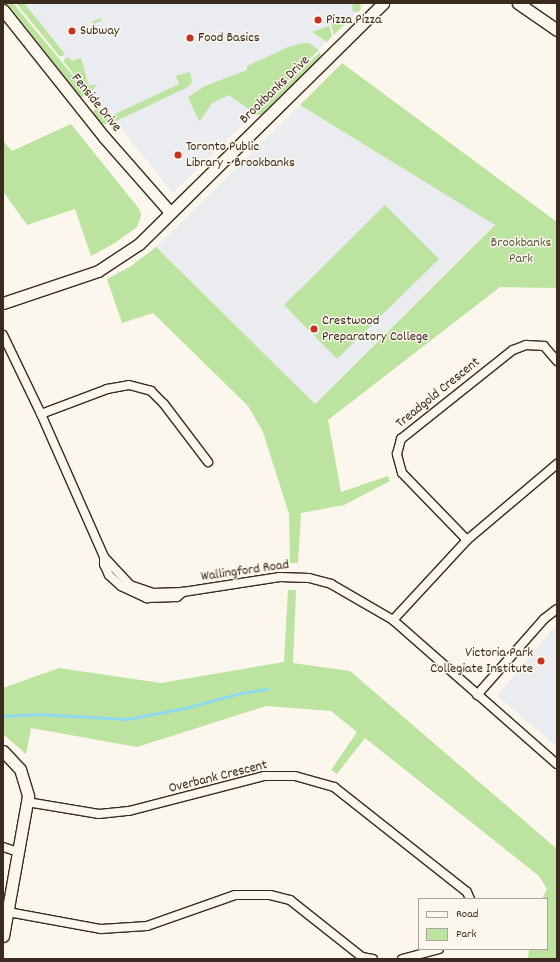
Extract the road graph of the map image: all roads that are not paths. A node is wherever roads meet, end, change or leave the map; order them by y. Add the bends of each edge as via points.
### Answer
1 (383, 3) edge
2 (518, 3) edge
3 (3, 10) edge
4 (557, 30) edge
5 (170, 212) junction
6 (3, 303) edge
7 (3, 335) edge
8 (557, 361) edge
9 (41, 414) junction
10 (208, 462) dead end
11 (557, 464) edge
12 (467, 540) junction
13 (557, 609) edge
14 (393, 620) junction
15 (477, 695) junction
16 (3, 751) edge
17 (557, 764) edge
18 (28, 802) junction
19 (3, 847) edge
20 (18, 852) junction
21 (470, 898) edge
22 (8, 912) junction
23 (3, 936) edge
24 (435, 950) edge
25 (373, 959) edge
26 (402, 959) edge

1 - 5 street, Brookbanks Drive
2 - 4 street
3 - 5 street, Fenside Drive via 104,137
5 - 6 street, Brookbanks Drive via 139,244 98,271
7 - 9 street, Wallingford Road
8 - 12 street, Treadgold Crescent via 544,346 526,345 513,350 401,439 397,454 402,473
9 - 10 street via 107,389 129,385 151,391
9 - 14 street, Wallingford Road via 104,557 119,575 142,591 183,592 280,577 309,578 331,584
11 - 12 street
12 - 14 street
13 - 15 street via 544,619
14 - 15 street, Wallingford Road
15 - 17 street, Wallingford Road
16 - 18 street via 20,769
18 - 20 street
18 - 21 street, Overbank Crescent via 99,814 129,811 264,776 295,776 334,787 467,892
19 - 20 street
20 - 22 street
22 - 23 street
22 - 25 street via 101,929 147,926 235,895 270,895 290,900 362,957
24 - 26 street

